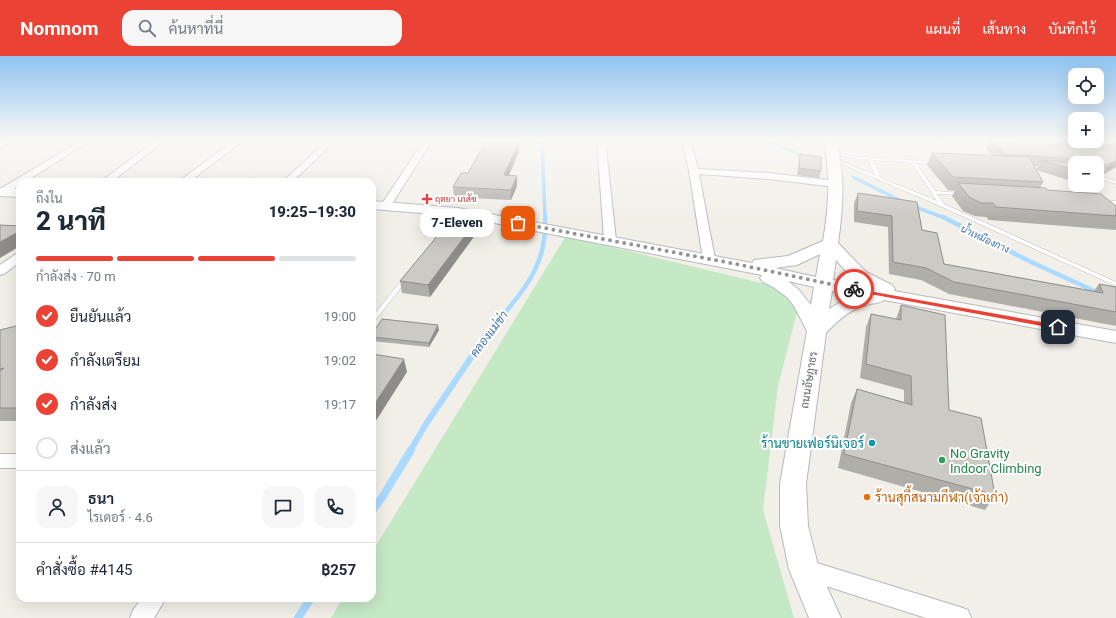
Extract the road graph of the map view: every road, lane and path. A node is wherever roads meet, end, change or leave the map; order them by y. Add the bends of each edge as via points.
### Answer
1 (45, 165) edge
2 (128, 165) edge
3 (205, 165) edge
4 (305, 165) edge
5 (409, 165) edge
6 (603, 165) edge
7 (693, 165) edge
8 (834, 165) edge
9 (852, 165) edge
10 (873, 165) edge
11 (915, 165) edge
12 (694, 171) junction
13 (24, 178) edge
14 (110, 178) edge
15 (187, 178) edge
16 (291, 178) edge
17 (879, 179) junction
18 (1104, 179) edge
19 (16, 183) edge
20 (1116, 183) edge
21 (835, 184) junction
22 (1, 192) edge
23 (933, 192) junction
24 (16, 193) edge
25 (965, 194) edge
26 (1100, 202) edge
27 (1116, 203) edge
28 (379, 205) edge
29 (942, 205) junction
30 (610, 240) junction
31 (830, 244) junction
32 (16, 259) edge
33 (709, 259) junction
34 (736, 264) junction
35 (0, 270) edge
36 (16, 271) edge
37 (410, 274) edge
38 (824, 284) junction
39 (1116, 284) edge
40 (906, 299) junction
41 (376, 315) edge
42 (817, 331) junction
43 (1116, 337) edge
44 (804, 569) junction
45 (152, 602) edge
46 (141, 618) edge
47 (825, 618) edge
48 (960, 618) edge

1 - 13 street
2 - 14 street
3 - 15 street
4 - 16 street
5 - 28 street
6 - 30 street
7 - 12 street
8 - 21 street, ถนนอัษฎาธร
9 - 17 lane
10 - 17 lane
11 - 23 lane
12 - 21 street
12 - 33 street
17 - 29 lane
18 - 20 lane
19 - 22 street
21 - 31 street, ถนนอัษฎาธร
22 - 24 street
23 - 25 lane
23 - 29 lane
26 - 27 lane
28 - 30 street via 532,226
29 - 39 lane
30 - 33 street
31 - 34 street via 791,261
31 - 38 street, ถนนอัษฎาธร
31 - 40 street via 860,276
32 - 35 street
33 - 34 street
34 - 38 street
34 - 42 street via 782,284 793,292
35 - 36 street
37 - 41 lane
38 - 40 street
38 - 42 street, ถนนอัษฎาธร
40 - 42 street via 871,298 853,302 833,314
40 - 43 street
42 - 44 street, ถนนอัษฎาธร via 793,484 794,526
44 - 47 street, ถนนอัษฎาธร
44 - 48 street
45 - 46 street

